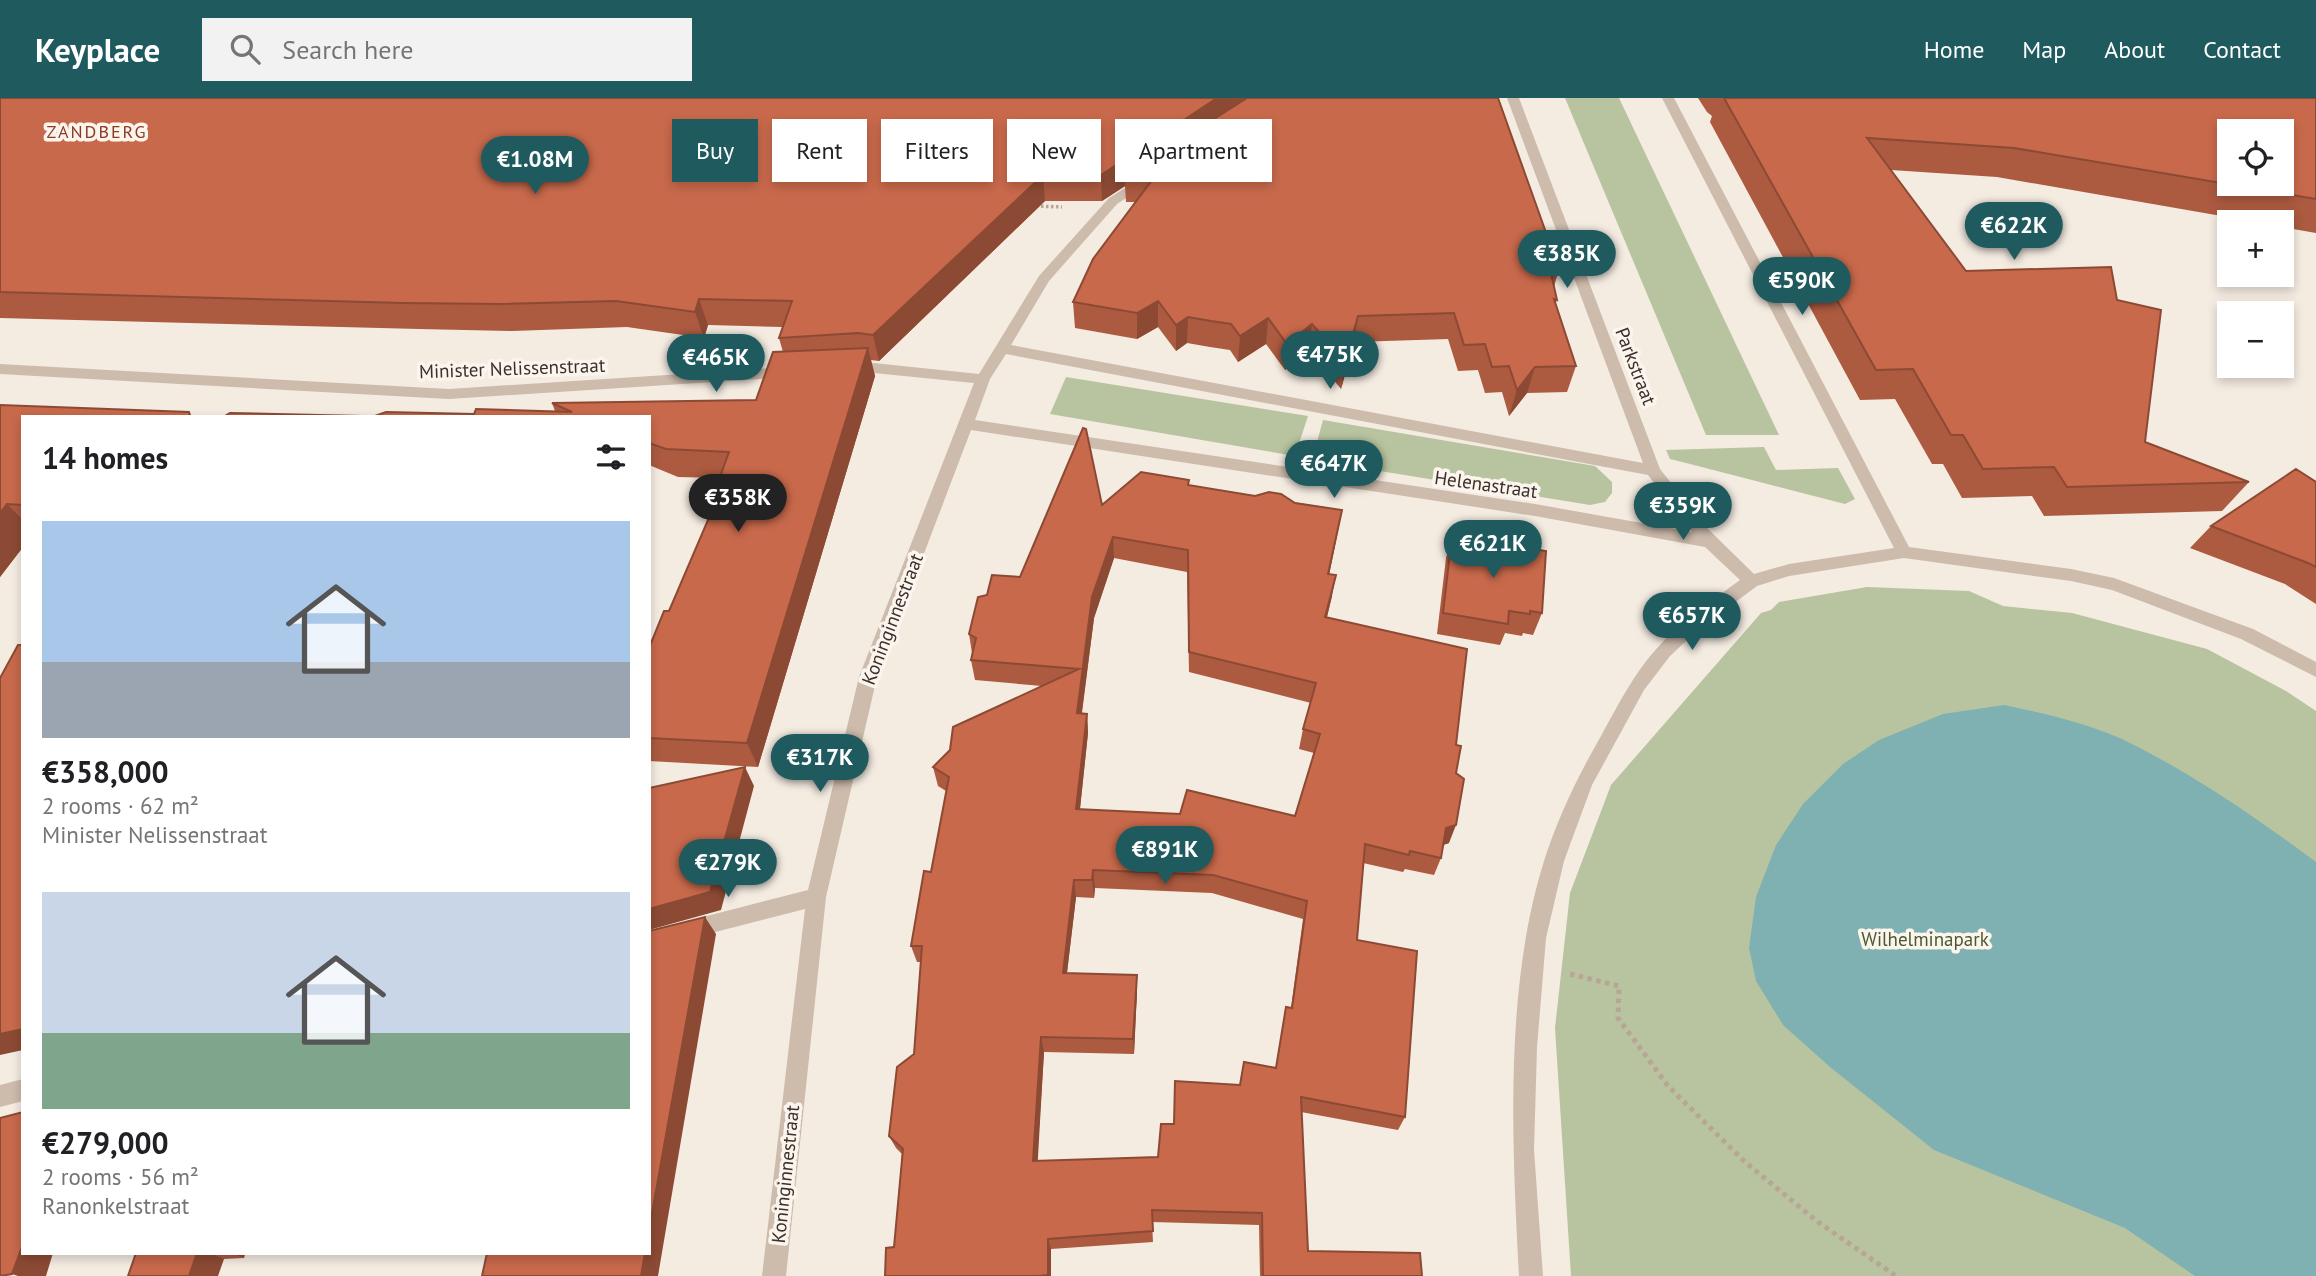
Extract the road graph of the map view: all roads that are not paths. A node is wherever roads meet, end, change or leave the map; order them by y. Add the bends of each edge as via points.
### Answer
1 (1513, 98) edge
2 (1668, 98) edge
3 (1142, 182) edge
4 (1000, 348) junction
5 (0, 369) edge
6 (836, 369) edge
7 (808, 370) edge
8 (983, 379) junction
9 (968, 424) junction
10 (1653, 470) junction
11 (1707, 541) junction
12 (1904, 552) junction
13 (1751, 581) junction
14 (2316, 670) edge
15 (816, 897) junction
16 (651, 939) edge
17 (21, 1091) edge
18 (0, 1096) edge
19 (774, 1276) edge
20 (1531, 1276) edge

1 - 10 street, Parkstraat
2 - 12 street
3 - 4 street, Koninginnestraat via 1113,201 1044,279
4 - 8 street, Koninginnestraat
4 - 10 street
5 - 7 street, Minister Nelissenstraat via 449,394
6 - 8 street via 864,367
8 - 9 street, Koninginnestraat
9 - 11 street, Helenastraat via 1535,510
9 - 15 street, Koninginnestraat via 867,677
10 - 11 street, Parkstraat via 1678,509
11 - 13 street, Parkstraat
12 - 13 street via 1789,570
12 - 14 street via 2114,584 2247,634
13 - 20 street via 1693,624 1638,685 1584,783 1554,861 1532,964 1523,1150
15 - 16 street
15 - 19 street, Koninginnestraat
17 - 18 street

